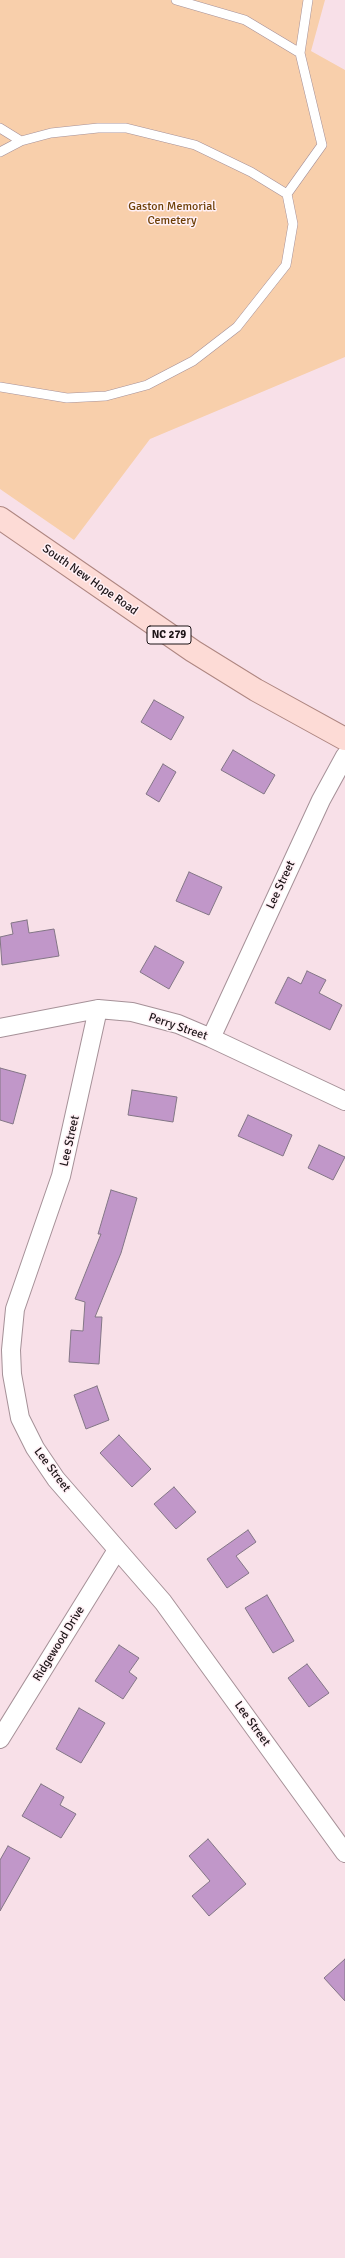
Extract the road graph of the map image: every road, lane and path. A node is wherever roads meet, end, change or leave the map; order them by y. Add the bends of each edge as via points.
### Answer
1 (176, 0) edge
2 (308, 0) edge
3 (300, 53) junction
4 (0, 128) edge
5 (21, 141) junction
6 (0, 152) edge
7 (287, 194) junction
8 (0, 387) edge
9 (0, 518) edge
10 (345, 739) edge
11 (345, 756) edge
12 (98, 1009) junction
13 (0, 1028) edge
14 (211, 1038) junction
15 (345, 1101) edge
16 (117, 1550) junction
17 (0, 1739) edge
18 (345, 1853) edge

1 - 3 lane via 245,20
2 - 3 lane
3 - 7 lane via 322,145
4 - 5 lane
5 - 6 lane
5 - 7 lane via 51,133 126,128 195,145 251,172
7 - 8 lane via 293,224 286,266 237,327 193,361 147,385 106,396 66,398
9 - 10 main road, South New Hope Road / NC 279 via 193,651 256,690
11 - 14 street, Lee Street via 321,800
12 - 13 street, Perry Street
12 - 14 street, Perry Street via 132,1012 178,1024
12 - 16 street, Lee Street via 70,1143 15,1309 11,1350 12,1374 20,1418 34,1448 56,1479
14 - 15 street, Perry Street
16 - 17 street, Ridgewood Drive
16 - 18 street, Lee Street via 162,1602

